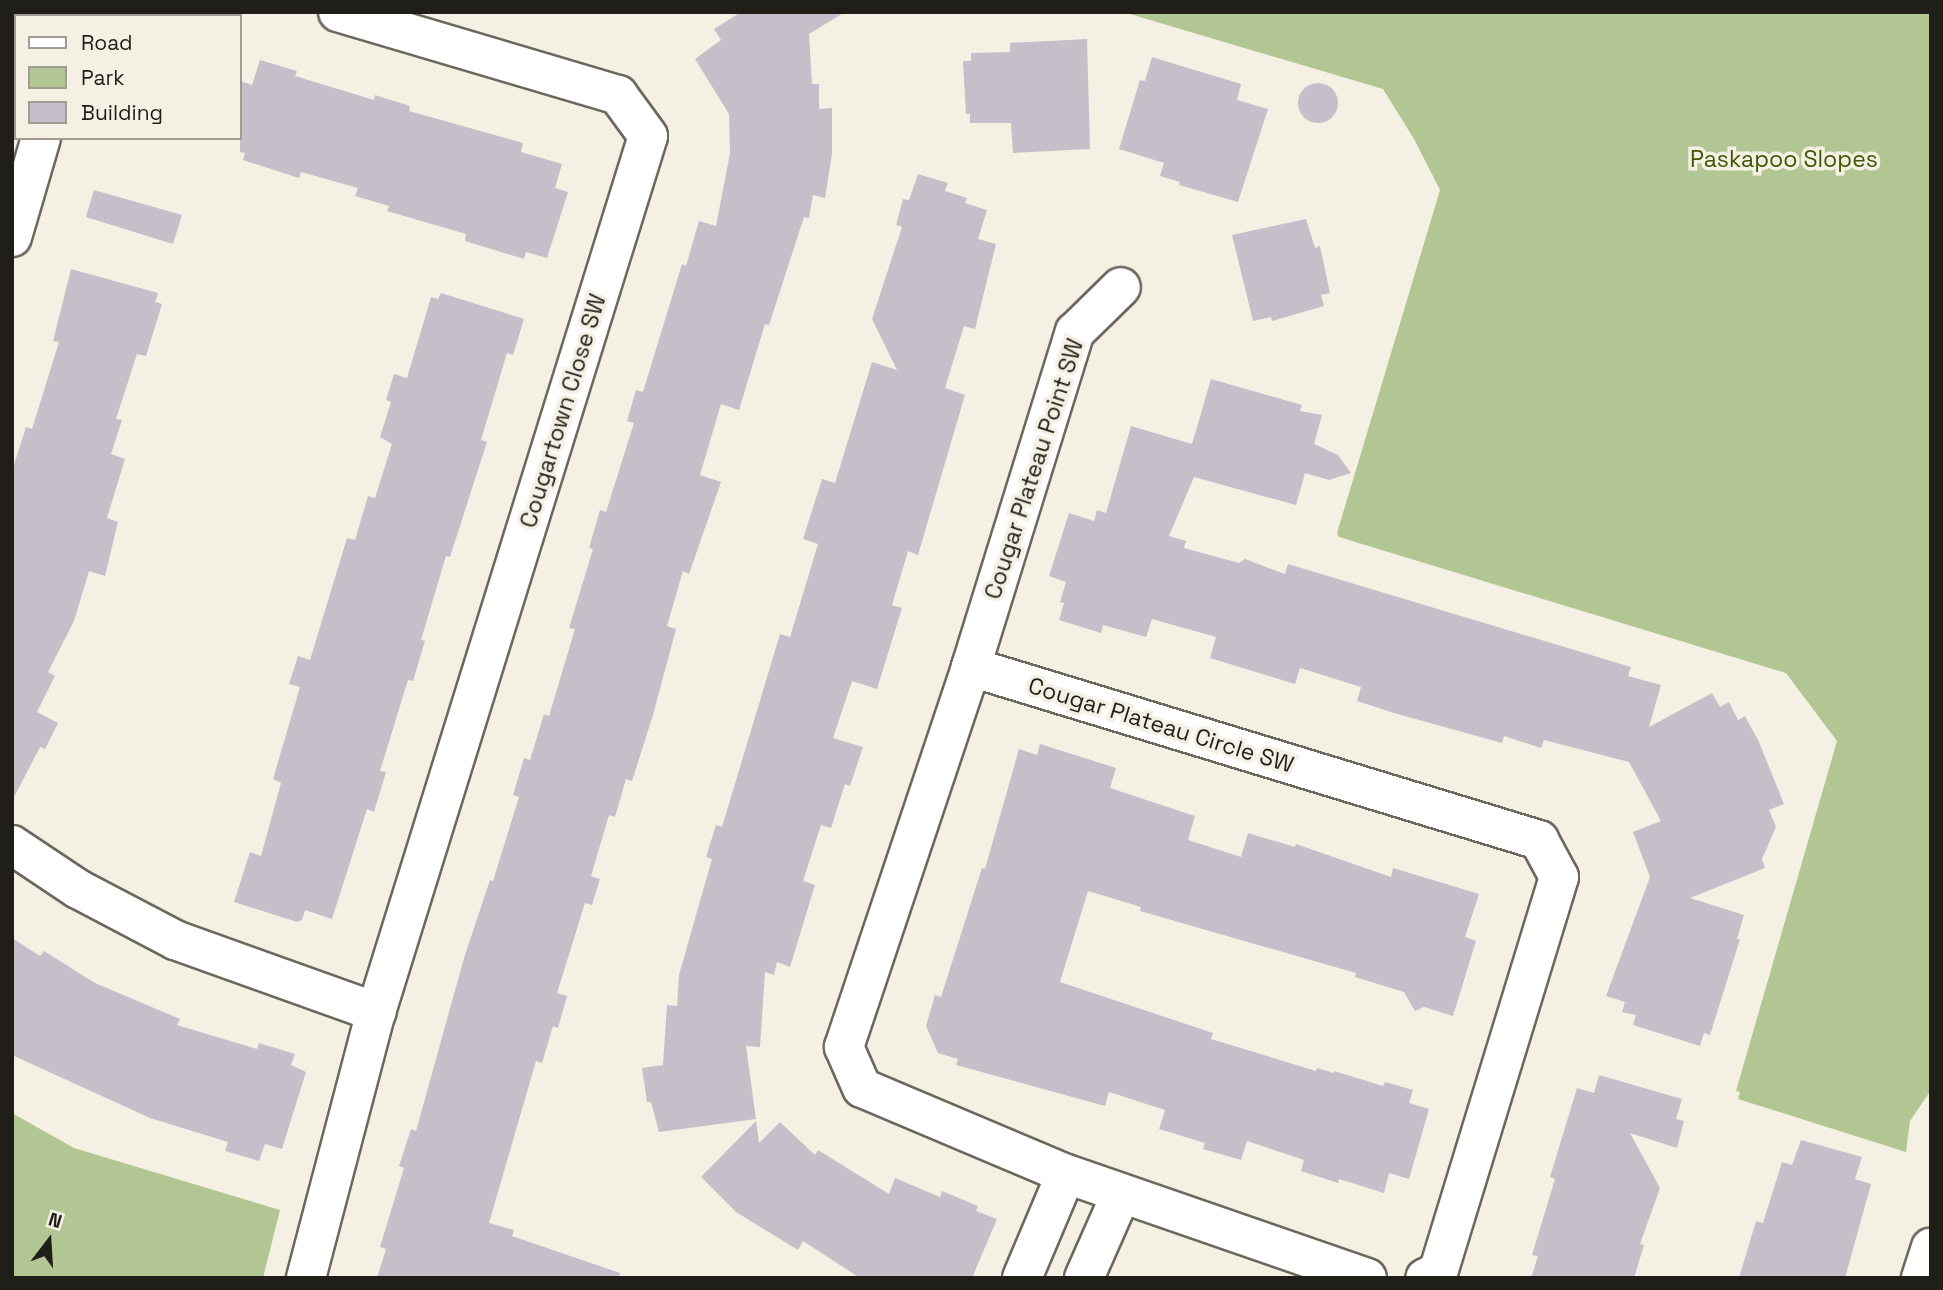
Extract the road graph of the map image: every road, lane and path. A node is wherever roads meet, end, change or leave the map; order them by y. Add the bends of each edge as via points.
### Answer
1 (338, 12) edge
2 (40, 140) edge
3 (12, 237) edge
4 (1121, 287) dead end
5 (971, 667) junction
6 (12, 845) edge
7 (376, 1012) junction
8 (1066, 1174) junction
9 (1121, 1194) junction
10 (1931, 1248) edge
11 (306, 1278) edge
12 (1022, 1278) edge
13 (1084, 1278) edge
14 (1367, 1278) edge
15 (1425, 1278) edge
16 (1921, 1278) edge

1 - 7 street, Cougartown Close SW via 618,96 648,136
2 - 3 street
4 - 5 street, Cougar Plateau Point SW via 1075,332
5 - 8 street via 844,1047 862,1088
5 - 15 street, Cougar Plateau Circle SW via 1539,840 1559,877 1438,1272
6 - 7 street via 78,888 175,940
7 - 11 street, Cougartown Close SW
8 - 9 street
8 - 12 street
9 - 13 street
9 - 14 street
10 - 16 street

